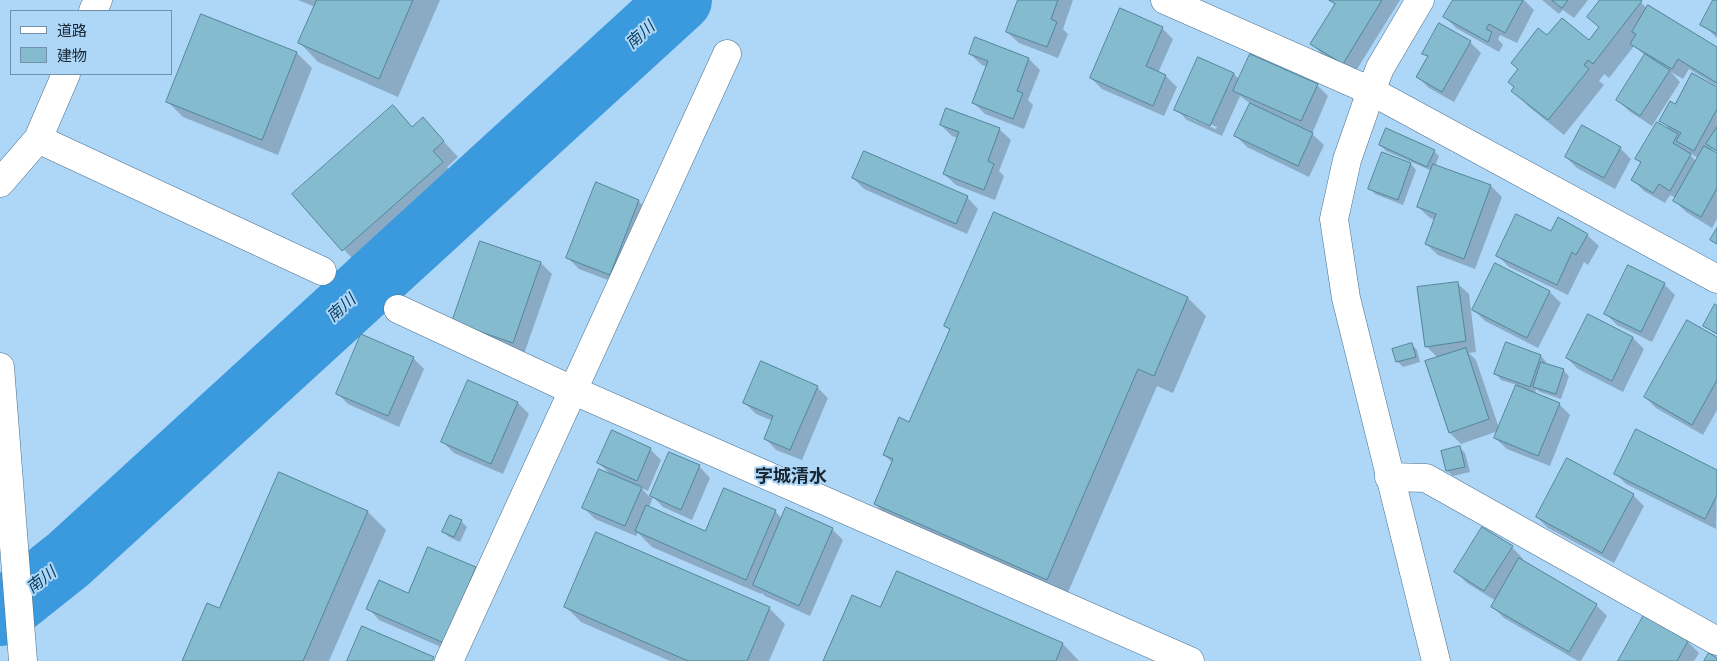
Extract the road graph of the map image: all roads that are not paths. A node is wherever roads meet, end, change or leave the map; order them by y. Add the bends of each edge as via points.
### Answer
1 (1165, 0) edge
2 (1420, 0) edge
3 (727, 54) dead end
4 (66, 75) edge
5 (1371, 91) junction
6 (38, 139) junction
7 (0, 183) edge
8 (322, 271) dead end
9 (1717, 279) edge
10 (398, 309) dead end
11 (0, 367) edge
12 (572, 390) junction
13 (1389, 477) junction
14 (1717, 641) edge
15 (23, 661) edge
16 (449, 661) edge
17 (1190, 661) edge
18 (1436, 661) edge

1 - 5 street
2 - 5 street via 1380,68
3 - 12 street
4 - 6 street
5 - 9 street
5 - 13 street via 1347,160 1334,219 1346,298
6 - 7 street
6 - 8 street
10 - 12 street
11 - 15 street
12 - 16 street
12 - 17 street
13 - 14 street via 1426,478
13 - 18 street

